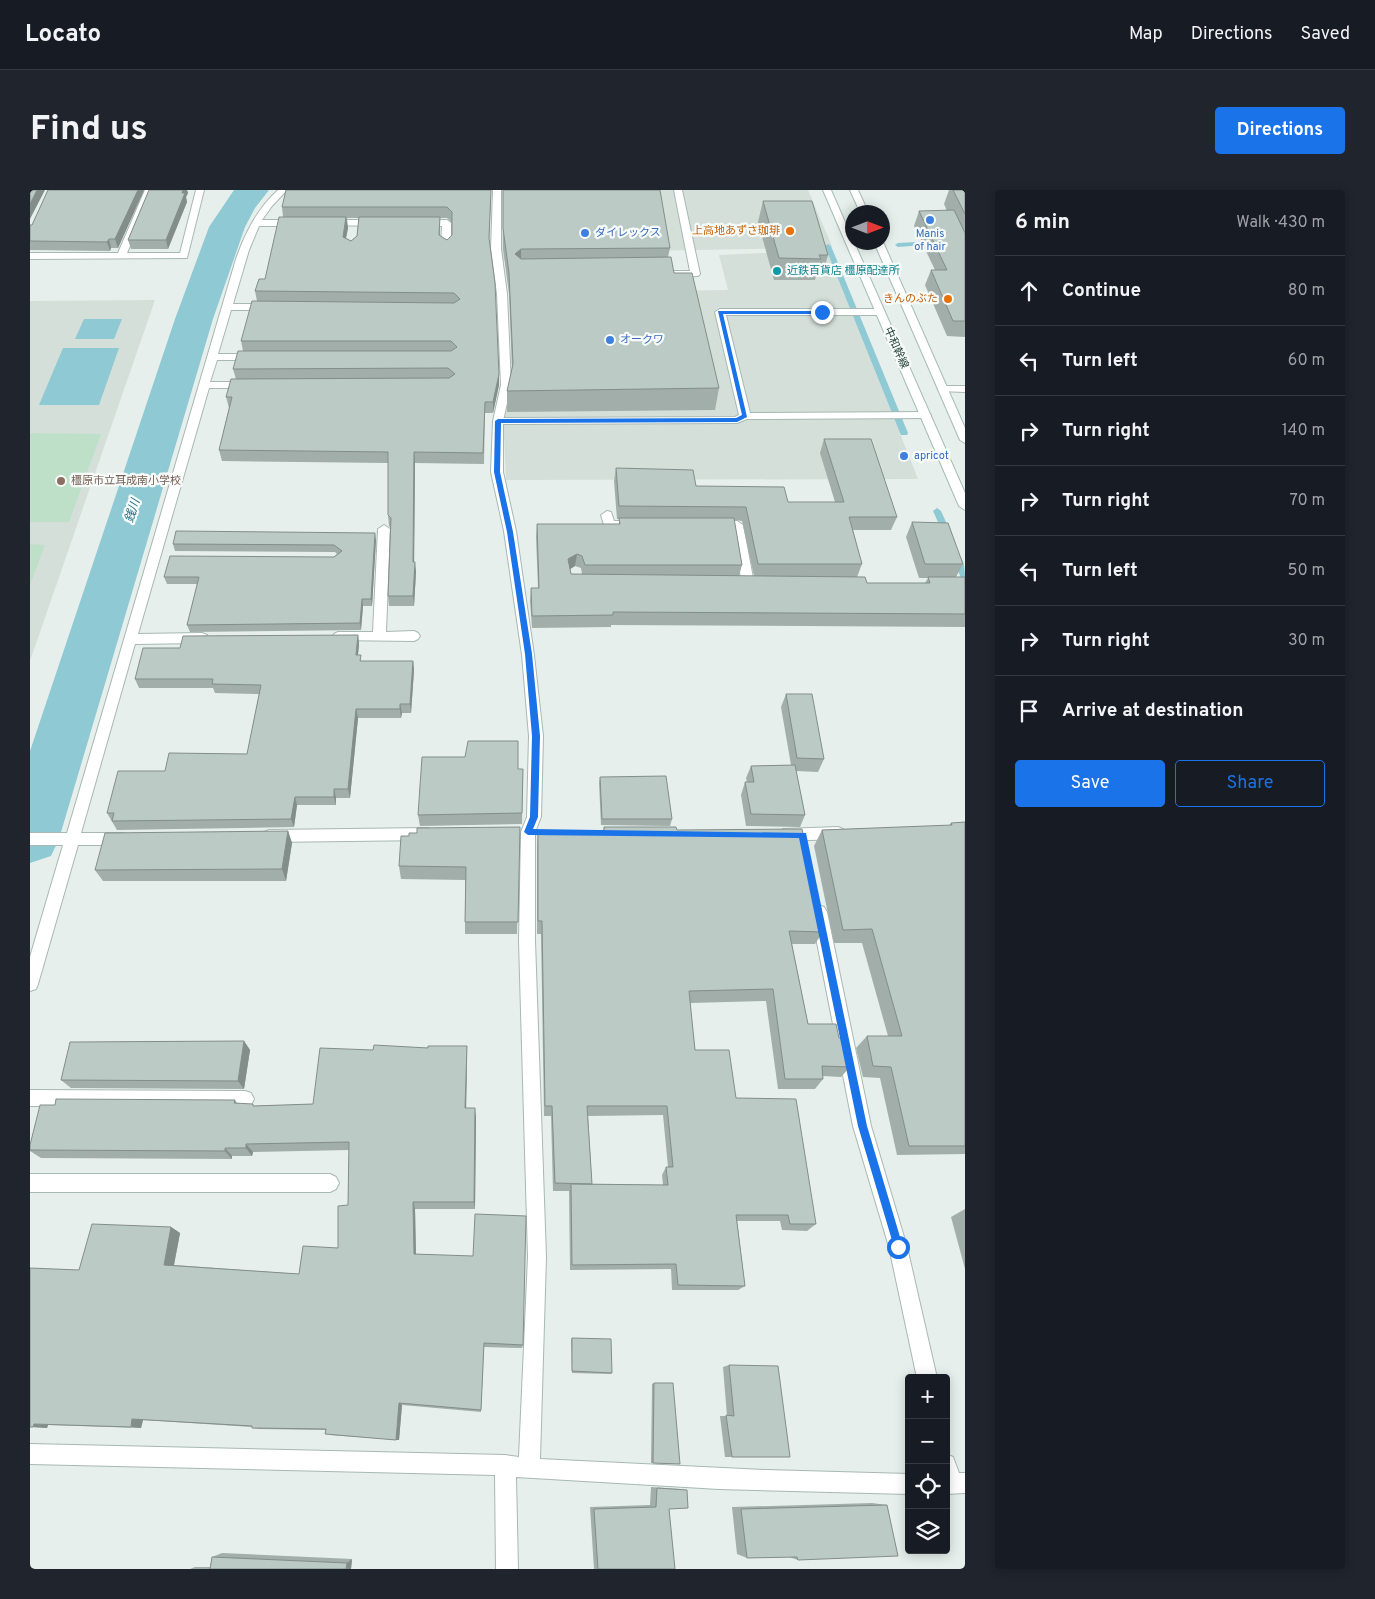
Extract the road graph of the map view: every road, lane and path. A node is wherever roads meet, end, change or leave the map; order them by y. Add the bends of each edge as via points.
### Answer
1 (149, 190) edge
2 (200, 190) edge
3 (283, 190) edge
4 (498, 190) edge
5 (678, 190) edge
6 (827, 190) edge
7 (854, 190) edge
8 (861, 205) edge
9 (256, 223) junction
10 (392, 223) edge
11 (410, 223) edge
12 (446, 246) edge
13 (882, 250) edge
14 (30, 256) edge
15 (122, 256) junction
16 (666, 274) edge
17 (227, 307) junction
18 (286, 308) edge
19 (880, 312) junction
20 (212, 357) junction
21 (262, 357) edge
22 (263, 384) edge
23 (205, 385) junction
24 (943, 389) junction
25 (965, 389) edge
26 (926, 415) junction
27 (745, 416) junction
28 (498, 421) junction
29 (965, 440) edge
30 (965, 506) edge
31 (607, 515) dead end
32 (638, 525) edge
33 (707, 525) edge
34 (384, 529) dead end
35 (748, 583) edge
36 (414, 636) dead end
37 (330, 637) edge
38 (379, 637) junction
39 (211, 638) edge
40 (131, 639) junction
41 (523, 832) junction
42 (547, 832) edge
43 (850, 833) edge
44 (439, 834) edge
45 (773, 835) edge
46 (803, 835) junction
47 (251, 837) edge
48 (133, 838) edge
49 (30, 839) edge
50 (74, 840) junction
51 (807, 854) edge
52 (815, 893) edge
53 (30, 984) edge
54 (30, 1098) edge
55 (245, 1099) dead end
56 (30, 1183) edge
57 (330, 1183) dead end
58 (926, 1374) edge
59 (30, 1454) edge
60 (505, 1465) junction
61 (529, 1469) junction
62 (905, 1484) edge
63 (507, 1569) edge

1 - 15 street
2 - 15 street via 184,256
3 - 9 street
4 - 28 street via 496,249 502,294 506,385
5 - 16 street via 695,274
6 - 19 street, 中和幹線
7 - 8 street
9 - 10 street via 354,227
9 - 17 street via 248,238
11 - 12 street via 447,223
13 - 24 street, 中和幹線
14 - 15 street
17 - 18 street
17 - 20 street
19 - 26 street, 中和幹線
19 - 27 street via 720,312
20 - 21 street
20 - 23 street
22 - 23 street
23 - 40 street via 160,557
24 - 25 street
24 - 29 street, 中和幹線
26 - 27 street
26 - 30 street, 中和幹線
27 - 28 street via 737,420
28 - 41 street via 497,472 510,532 536,736 534,817
31 - 32 street via 609,525
33 - 35 street via 737,525
34 - 38 street
36 - 38 street
37 - 38 street
39 - 40 street
40 - 50 street
41 - 42 street
41 - 61 street via 537,1257
43 - 46 street
44 - 47 street
45 - 46 street
46 - 51 street
48 - 50 street
49 - 50 street
50 - 53 street
52 - 58 street via 862,1126 898,1247
54 - 55 street
56 - 57 street
59 - 60 street
60 - 61 street
60 - 63 street
61 - 62 street via 812,1483

